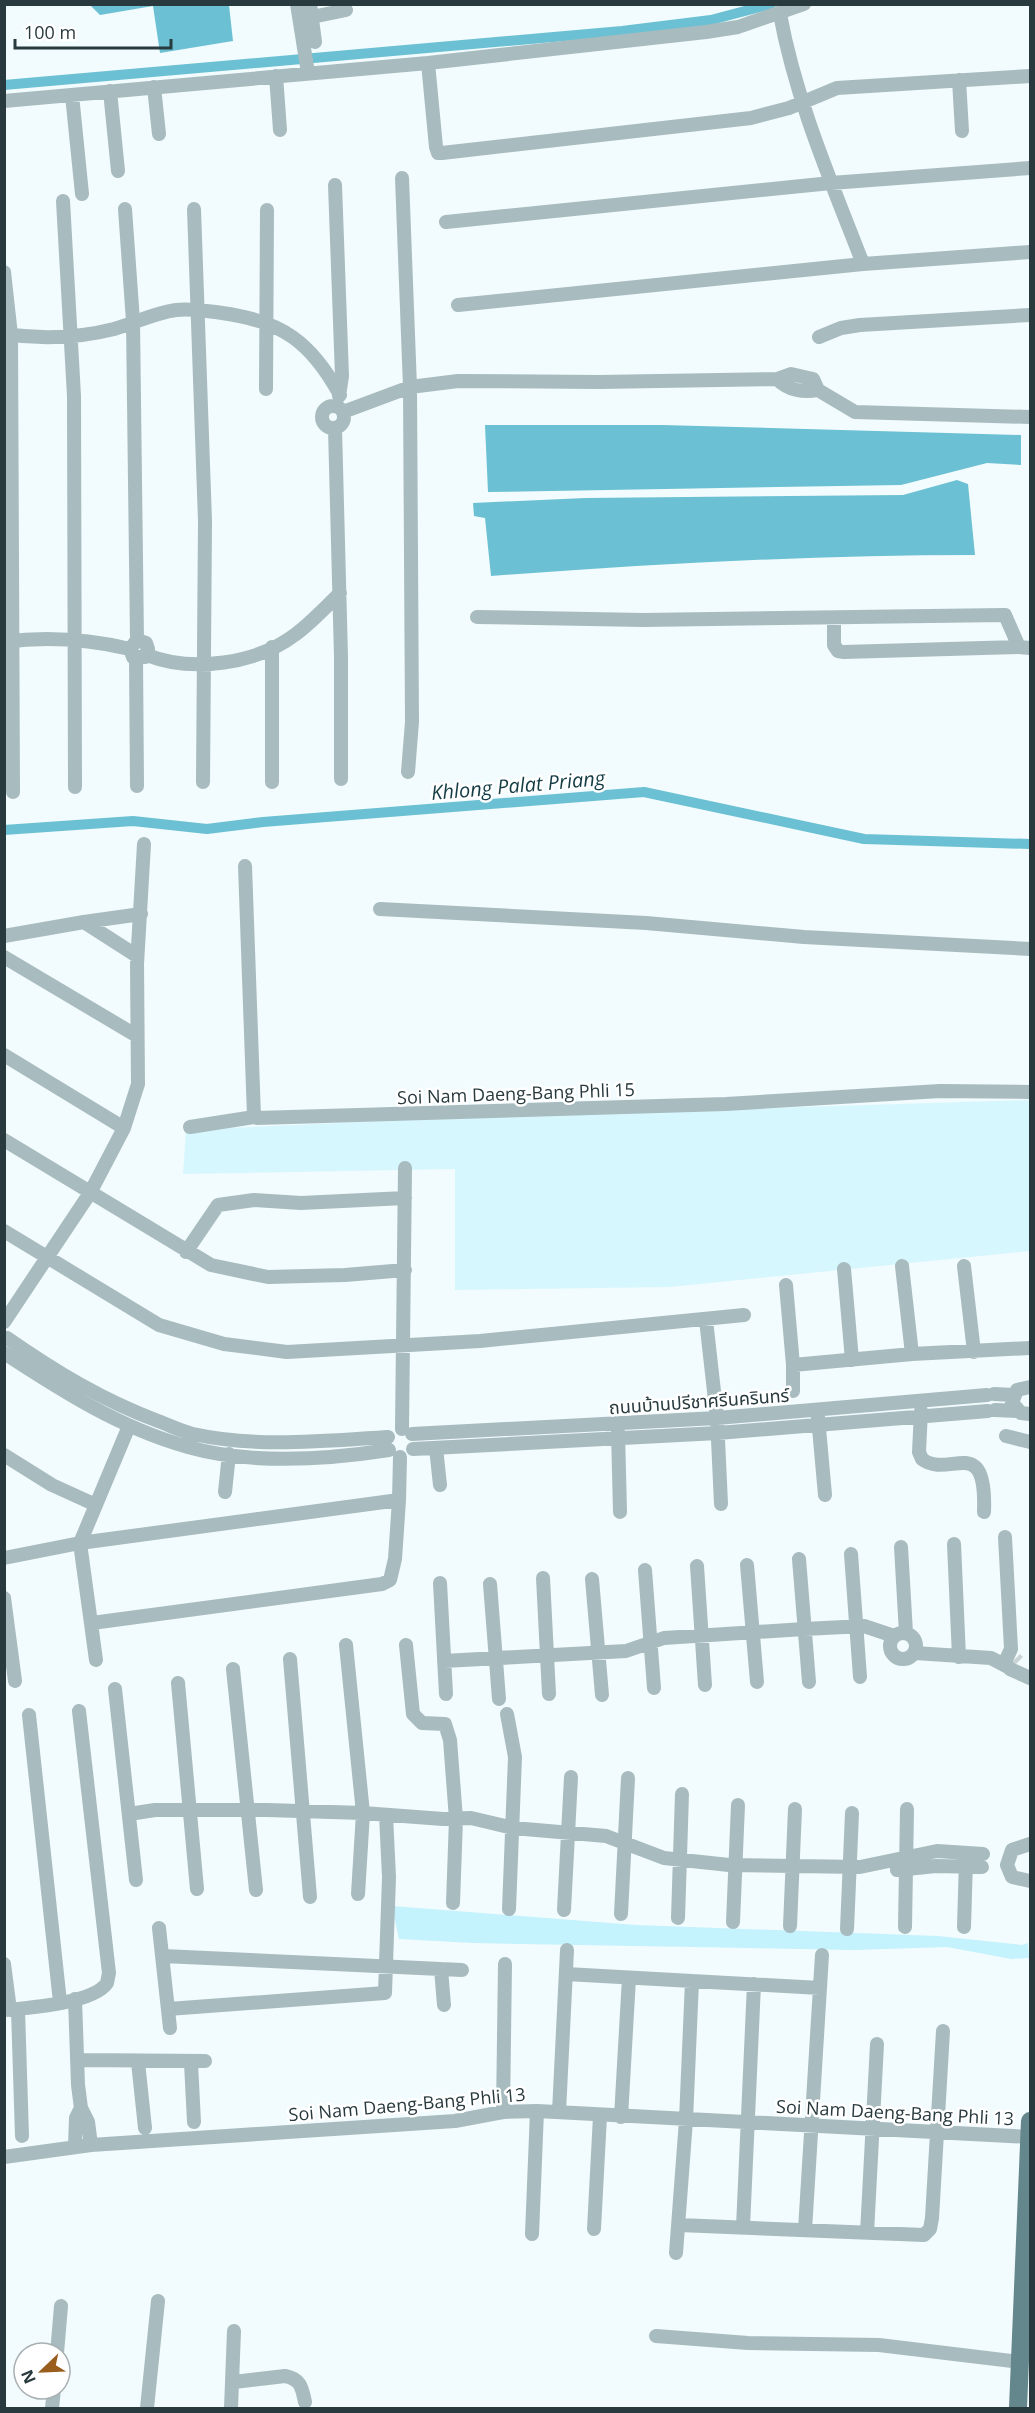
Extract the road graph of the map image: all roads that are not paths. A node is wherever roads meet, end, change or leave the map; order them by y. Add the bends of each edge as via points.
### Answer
1 (297, 4) edge
2 (804, 4) edge
3 (346, 10) dead end
4 (311, 11) edge
5 (780, 14) junction
6 (315, 42) dead end
7 (428, 63) junction
8 (308, 73) junction
9 (276, 76) junction
10 (1030, 76) edge
11 (959, 80) junction
12 (154, 87) junction
13 (110, 92) junction
14 (72, 95) junction
15 (4, 101) edge
16 (801, 103) junction
17 (280, 130) dead end
18 (962, 130) dead end
19 (159, 134) dead end
20 (1030, 168) edge
21 (118, 171) dead end
22 (402, 178) dead end
23 (831, 183) junction
24 (335, 185) dead end
25 (82, 194) dead end
26 (63, 201) dead end
27 (124, 209) dead end
28 (194, 209) dead end
29 (267, 210) dead end
30 (446, 222) dead end
31 (1030, 252) edge
32 (863, 264) junction
33 (4, 272) edge
34 (458, 305) dead end
35 (199, 310) junction
36 (1030, 315) edge
37 (133, 321) junction
38 (266, 322) junction
39 (8, 334) edge
40 (72, 335) junction
41 (819, 337) dead end
42 (410, 387) junction
43 (266, 389) dead end
44 (340, 405) junction
45 (1030, 417) edge
46 (335, 428) junction
47 (340, 593) junction
48 (477, 617) dead end
49 (834, 619) junction
50 (74, 639) junction
51 (8, 642) edge
52 (272, 647) junction
53 (1025, 648) edge
54 (137, 651) junction
55 (204, 664) junction
56 (408, 772) dead end
57 (341, 778) dead end
58 (203, 782) dead end
59 (272, 782) dead end
60 (137, 786) dead end
61 (75, 787) dead end
62 (13, 792) dead end
63 (144, 844) dead end
64 (245, 866) dead end
65 (380, 909) dead end
66 (141, 914) junction
67 (84, 922) junction
68 (4, 936) edge
69 (1030, 949) edge
70 (138, 956) junction
71 (4, 957) edge
72 (137, 1036) junction
73 (4, 1055) edge
74 (1030, 1092) edge
75 (254, 1117) junction
76 (190, 1127) dead end
77 (124, 1128) junction
78 (4, 1140) edge
79 (405, 1168) dead end
80 (90, 1193) junction
81 (405, 1198) junction
82 (4, 1231) edge
83 (186, 1252) junction
84 (47, 1257) junction
85 (902, 1266) dead end
86 (964, 1266) dead end
87 (844, 1269) dead end
88 (405, 1270) junction
89 (786, 1285) dead end
90 (744, 1315) dead end
91 (706, 1320) junction
92 (4, 1322) edge
93 (5, 1339) edge
94 (403, 1346) junction
95 (1030, 1348) edge
96 (974, 1352) junction
97 (4, 1353) edge
98 (912, 1354) junction
99 (852, 1360) junction
100 (793, 1365) junction
101 (1030, 1388) edge
102 (793, 1391) dead end
103 (1014, 1395) junction
104 (921, 1402) junction
105 (818, 1410) junction
106 (1024, 1412) edge
107 (717, 1418) junction
108 (921, 1418) junction
109 (617, 1424) junction
110 (818, 1425) junction
111 (129, 1426) junction
112 (407, 1432) junction
113 (718, 1433) junction
114 (1006, 1436) dead end
115 (618, 1440) junction
116 (1030, 1442) edge
117 (392, 1448) junction
118 (436, 1448) junction
119 (413, 1449) junction
120 (229, 1454) junction
121 (4, 1455) edge
122 (440, 1485) dead end
123 (225, 1492) dead end
124 (825, 1495) dead end
125 (399, 1500) junction
126 (721, 1504) dead end
127 (96, 1505) junction
128 (620, 1512) dead end
129 (984, 1512) dead end
130 (1005, 1537) dead end
131 (80, 1543) junction
132 (954, 1544) dead end
133 (4, 1545) edge
134 (902, 1547) dead end
135 (20, 1554) junction
136 (851, 1554) dead end
137 (4, 1557) edge
138 (799, 1559) dead end
139 (747, 1565) dead end
140 (697, 1566) dead end
141 (645, 1570) dead end
142 (543, 1578) dead end
143 (592, 1579) dead end
144 (440, 1583) dead end
145 (490, 1584) dead end
146 (4, 1598) edge
147 (92, 1623) junction
148 (856, 1626) junction
149 (804, 1629) junction
150 (753, 1633) junction
151 (900, 1634) junction
152 (701, 1636) junction
153 (650, 1641) junction
154 (346, 1645) dead end
155 (406, 1645) dead end
156 (599, 1652) junction
157 (915, 1653) junction
158 (548, 1654) junction
159 (959, 1656) junction
160 (495, 1658) junction
161 (290, 1659) dead end
162 (96, 1660) dead end
163 (444, 1661) junction
164 (1008, 1662) junction
165 (233, 1669) dead end
166 (1030, 1670) edge
167 (860, 1677) dead end
168 (1030, 1678) edge
169 (15, 1681) dead end
170 (757, 1682) dead end
171 (809, 1682) dead end
172 (178, 1683) dead end
173 (705, 1685) dead end
174 (654, 1688) dead end
175 (115, 1689) dead end
176 (446, 1694) dead end
177 (549, 1694) dead end
178 (602, 1695) dead end
179 (499, 1700) dead end
180 (79, 1711) dead end
181 (507, 1714) dead end
182 (29, 1715) dead end
183 (571, 1777) dead end
184 (628, 1778) dead end
185 (682, 1794) dead end
186 (738, 1805) dead end
187 (795, 1809) dead end
188 (907, 1809) dead end
189 (191, 1810) junction
190 (247, 1810) junction
191 (303, 1811) junction
192 (363, 1813) junction
193 (852, 1813) dead end
194 (129, 1814) junction
195 (386, 1815) junction
196 (456, 1819) junction
197 (513, 1828) junction
198 (567, 1833) junction
199 (625, 1843) junction
200 (1030, 1844) edge
201 (967, 1852) junction
202 (678, 1860) junction
203 (995, 1861) junction
204 (906, 1863) junction
205 (736, 1865) junction
206 (791, 1865) junction
207 (849, 1867) junction
208 (966, 1867) junction
209 (136, 1880) dead end
210 (1030, 1881) edge
211 (197, 1889) dead end
212 (256, 1890) dead end
213 (358, 1894) dead end
214 (310, 1897) dead end
215 (453, 1903) dead end
216 (509, 1909) dead end
217 (564, 1910) dead end
218 (621, 1914) dead end
219 (678, 1918) dead end
220 (733, 1922) dead end
221 (790, 1926) dead end
222 (905, 1927) dead end
223 (964, 1927) dead end
224 (159, 1928) dead end
225 (847, 1929) dead end
226 (567, 1950) dead end
227 (822, 1955) dead end
228 (162, 1956) junction
229 (4, 1964) edge
230 (506, 1964) dead end
231 (386, 1965) junction
232 (441, 1969) junction
233 (462, 1970) dead end
234 (566, 1974) junction
235 (629, 1978) junction
236 (692, 1981) junction
237 (754, 1984) junction
238 (820, 1988) junction
239 (75, 1999) junction
240 (60, 2001) junction
241 (444, 2005) dead end
242 (168, 2009) junction
243 (11, 2010) edge
244 (170, 2028) dead end
245 (943, 2031) dead end
246 (877, 2044) dead end
247 (77, 2060) junction
248 (138, 2062) junction
249 (81, 2108) junction
250 (537, 2111) junction
251 (503, 2112) junction
252 (560, 2112) junction
253 (600, 2116) junction
254 (621, 2117) junction
255 (686, 2120) junction
256 (1030, 2121) edge
257 (194, 2122) dead end
258 (748, 2123) junction
259 (811, 2126) junction
260 (145, 2128) dead end
261 (873, 2128) junction
262 (935, 2132) junction
263 (22, 2136) dead end
264 (1030, 2137) edge
265 (91, 2145) junction
266 (75, 2147) junction
267 (4, 2157) edge
268 (1029, 2213) edge
269 (679, 2225) junction
270 (743, 2227) junction
271 (594, 2229) dead end
272 (805, 2230) junction
273 (867, 2233) junction
274 (532, 2234) dead end
275 (676, 2253) dead end
276 (159, 2301) dead end
277 (61, 2306) dead end
278 (1026, 2326) edge
279 (234, 2331) dead end
280 (656, 2336) dead end
281 (58, 2341) edge
282 (1020, 2362) junction
283 (234, 2382) junction
284 (305, 2402) dead end
285 (147, 2409) edge
286 (231, 2409) edge
287 (1018, 2409) edge

1 - 8 street
2 - 5 street
3 - 4 street
4 - 6 street
5 - 7 street via 706,32
5 - 16 street
7 - 8 street
7 - 16 street via 438,153 751,118
8 - 9 street
9 - 12 street
9 - 17 street
10 - 11 street
11 - 16 street via 837,88
11 - 18 street
12 - 13 street
12 - 19 street
13 - 14 street
13 - 21 street
14 - 15 street
14 - 25 street
16 - 23 street
20 - 23 street
22 - 42 street
23 - 30 street
23 - 32 street
24 - 44 street
26 - 40 street
27 - 37 street
28 - 35 street
29 - 38 street
31 - 32 street
32 - 34 street
33 - 39 street
35 - 37 street via 177,309
35 - 38 street
35 - 55 street via 205,521
36 - 41 street via 860,325
37 - 40 street
37 - 54 street
38 - 43 street
38 - 44 street via 288,332 309,349
39 - 40 street via 48,338
39 - 51 street
40 - 50 street
42 - 44 street
42 - 45 street via 458,381 777,379 785,387 818,390 855,412
42 - 56 street via 412,722
44 - 46 street via 343,422
44 - 46 street via 330,406 321,415 324,425
46 - 47 street
47 - 52 street via 294,636
47 - 57 street
48 - 49 street
49 - 53 street via 1005,615
49 - 53 street via 834,645 844,652
50 - 51 street
50 - 54 street
50 - 61 street
51 - 62 street
52 - 55 street via 254,656
52 - 59 street
54 - 55 street via 163,661
54 - 60 street
55 - 58 street
63 - 66 street
64 - 75 street
65 - 69 street
66 - 67 street
66 - 70 street
67 - 68 street
67 - 70 street
70 - 72 street
71 - 72 street
72 - 77 street via 138,1084
73 - 77 street
74 - 75 street, Soi Nam Daeng-Bang Phli 15 via 940,1091 703,1105
75 - 76 street, Soi Nam Daeng-Bang Phli 15
77 - 80 street
78 - 80 street
79 - 81 street
80 - 83 street
80 - 84 street
81 - 83 street via 301,1203 254,1200 218,1205
81 - 88 street
82 - 84 street
83 - 88 street via 211,1265 268,1277
84 - 92 street
84 - 94 street via 159,1325 224,1344 287,1352
85 - 98 street
86 - 96 street
87 - 99 street
88 - 94 street
89 - 100 street
90 - 91 street
91 - 94 street
91 - 107 street
93 - 117 street, ถนนบ้านปรีชาศรีนครินทร์ via 66,1378 127,1409 191,1434 247,1442
94 - 112 street
95 - 96 street
96 - 98 street
97 - 111 street, ถนนบ้านปรีชาศรีนครินทร์ via 64,1392
98 - 99 street
99 - 100 street
100 - 102 street
101 - 103 street via 1021,1388
103 - 104 street, ถนนบ้านปรีชาศรีนครินทร์
103 - 106 street via 1012,1403
104 - 105 street, ถนนบ้านปรีชาศรีนครินทร์
104 - 108 street
105 - 107 street, ถนนบ้านปรีชาศรีนครินทร์
105 - 110 street
106 - 108 street, ถนนบ้านปรีชาศรีนครินทร์
107 - 109 street, ถนนบ้านปรีชาศรีนครินทร์
107 - 113 street
108 - 110 street, ถนนบ้านปรีชาศรีนครินทร์
108 - 129 street via 922,1459 932,1464 969,1464 975,1468 983,1482
109 - 112 street, ถนนบ้านปรีชาศรีนครินทร์
109 - 115 street
110 - 113 street, ถนนบ้านปรีชาศรีนครินทร์
110 - 124 street
111 - 120 street, ถนนบ้านปรีชาศรีนครินทร์ via 189,1447
111 - 127 street
112 - 117 street, ถนนบ้านปรีชาศรีนครินทร์ via 395,1430
112 - 119 street
113 - 115 street, ถนนบ้านปรีชาศรีนครินทร์
113 - 126 street
114 - 116 street
115 - 118 street, ถนนบ้านปรีชาศรีนครินทร์
115 - 128 street
117 - 119 street, ถนนบ้านปรีชาศรีนครินทร์ via 408,1454
117 - 120 street, ถนนบ้านปรีชาศรีนครินทร์ via 290,1459
117 - 125 street
118 - 119 street, ถนนบ้านปรีชาศรีนครินทร์
118 - 122 street
120 - 123 street
121 - 127 street via 52,1485
125 - 131 street
125 - 147 street via 396,1559 390,1580 382,1584
127 - 131 street
130 - 164 street
131 - 135 street
131 - 147 street
132 - 159 street
133 - 135 street
134 - 151 street
135 - 137 street
136 - 148 street
138 - 149 street
139 - 150 street
140 - 152 street
141 - 153 street
142 - 158 street
143 - 156 street
144 - 163 street
145 - 160 street
146 - 169 street
147 - 162 street
148 - 149 street
148 - 151 street
148 - 167 street
149 - 150 street
149 - 171 street
150 - 152 street
150 - 170 street
151 - 157 street via 915,1640
151 - 157 street via 890,1648 898,1658
152 - 153 street
152 - 173 street
153 - 156 street via 634,1649
153 - 174 street
154 - 192 street
155 - 196 street via 413,1714 422,1723 445,1724 447,1730
156 - 158 street
156 - 178 street
157 - 159 street
158 - 160 street
158 - 177 street
159 - 164 street
160 - 163 street
160 - 179 street
161 - 191 street
163 - 176 street
164 - 166 street
164 - 168 street
165 - 190 street
172 - 189 street
175 - 194 street
180 - 239 street via 109,1973 103,1989
181 - 197 street via 515,1749
182 - 240 street
183 - 198 street
184 - 199 street
185 - 202 street
186 - 205 street
187 - 206 street
188 - 204 street
189 - 190 street
189 - 194 street
189 - 211 street
190 - 191 street
190 - 212 street
191 - 192 street
191 - 214 street
192 - 195 street
192 - 213 street
193 - 207 street
194 - 209 street
195 - 196 street
195 - 231 street
196 - 197 street via 495,1822
196 - 215 street
197 - 198 street
197 - 216 street
198 - 199 street via 606,1836
198 - 217 street
199 - 202 street
199 - 218 street
200 - 203 street via 1016,1847
201 - 203 street
201 - 204 street via 937,1851
201 - 208 street
202 - 205 street
202 - 219 street
203 - 208 street
203 - 210 street via 1012,1877
204 - 207 street
204 - 208 street
204 - 222 street
205 - 206 street
205 - 220 street
206 - 207 street
206 - 221 street
207 - 225 street
208 - 223 street
224 - 228 street
226 - 234 street
227 - 238 street
228 - 231 street
228 - 242 street
229 - 243 street
230 - 251 street
231 - 232 street
231 - 242 street via 385,1993
232 - 233 street
232 - 241 street
234 - 235 street
234 - 252 street
235 - 236 street
235 - 254 street
236 - 237 street
236 - 255 street
237 - 238 street
237 - 258 street
238 - 259 street
239 - 240 street
239 - 247 street
240 - 243 street
242 - 244 street
243 - 263 street
245 - 262 street
246 - 261 street
247 - 248 street
247 - 249 street
248 - 257 street via 198,2062
248 - 260 street
249 - 265 street via 88,2122
249 - 266 street via 76,2118
250 - 251 street, Soi Nam Daeng-Bang Phli 13
250 - 252 street, Soi Nam Daeng-Bang Phli 13
250 - 274 street
251 - 265 street, Soi Nam Daeng-Bang Phli 13 via 455,2121
252 - 253 street, Soi Nam Daeng-Bang Phli 13
253 - 254 street, Soi Nam Daeng-Bang Phli 13
253 - 271 street
254 - 255 street, Soi Nam Daeng-Bang Phli 13
255 - 258 street, Soi Nam Daeng-Bang Phli 13
255 - 269 street
256 - 264 main road
258 - 259 street, Soi Nam Daeng-Bang Phli 13
258 - 270 street
259 - 261 street, Soi Nam Daeng-Bang Phli 13
259 - 272 street
261 - 262 street, Soi Nam Daeng-Bang Phli 13
261 - 273 street
262 - 264 street, Soi Nam Daeng-Bang Phli 13
262 - 273 street via 930,2229 917,2237
264 - 268 main road
265 - 266 street, Soi Nam Daeng-Bang Phli 13
266 - 267 street, Soi Nam Daeng-Bang Phli 13
268 - 278 main road
269 - 270 street
269 - 275 street
270 - 272 street
272 - 273 street
276 - 285 street
277 - 281 street
278 - 282 main road
279 - 283 street
280 - 282 street via 748,2343 879,2345
282 - 287 main road
283 - 284 street via 294,2377 302,2387
283 - 286 street

